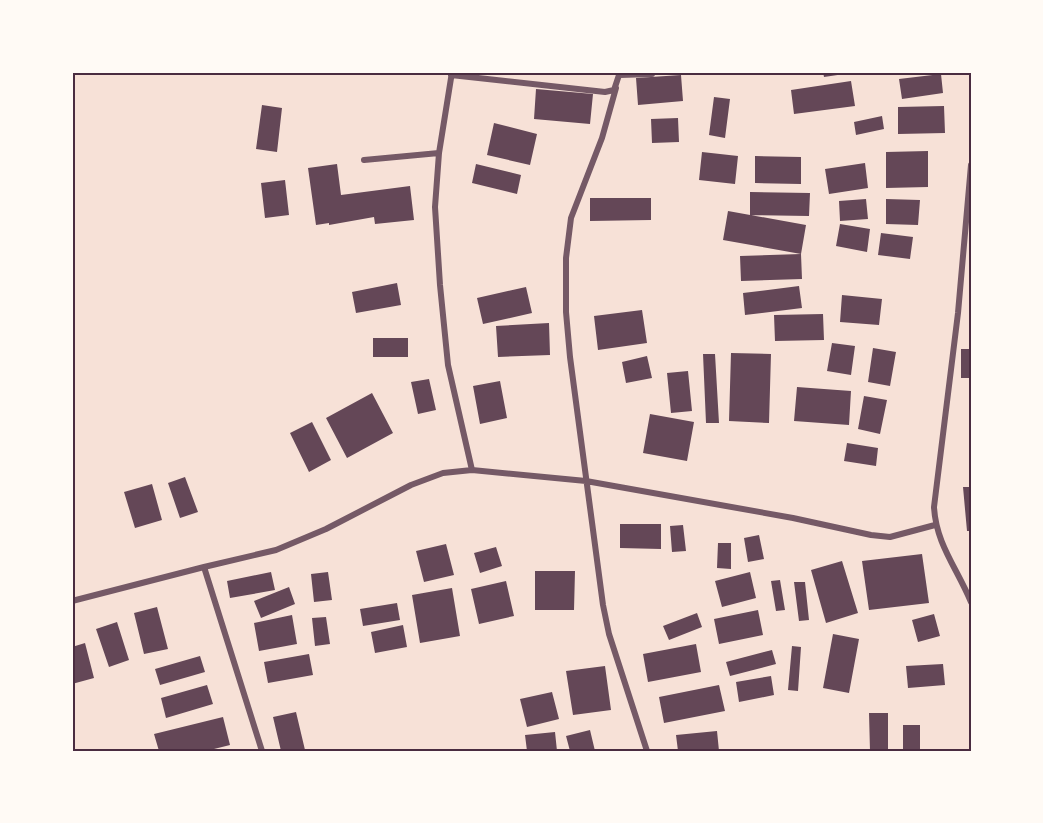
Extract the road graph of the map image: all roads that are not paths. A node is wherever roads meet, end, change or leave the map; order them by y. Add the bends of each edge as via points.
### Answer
1 (451, 74) edge
2 (620, 74) edge
3 (652, 74) dead end
4 (616, 87) junction
5 (439, 153) junction
6 (364, 160) dead end
7 (971, 165) edge
8 (472, 470) junction
9 (586, 481) junction
10 (935, 525) junction
11 (204, 567) junction
12 (72, 601) edge
13 (971, 602) edge
14 (262, 751) edge
15 (647, 751) edge

1 - 4 street via 605,92
1 - 5 street
2 - 3 street
2 - 4 street
4 - 9 street via 602,138 571,218 566,258 569,346
5 - 6 street
5 - 8 street via 435,207 448,364
7 - 10 street
8 - 9 street
8 - 11 street via 443,473 411,485 276,550
9 - 10 street via 871,535 890,537
9 - 15 street via 609,634
10 - 13 street
11 - 12 street
11 - 14 street

